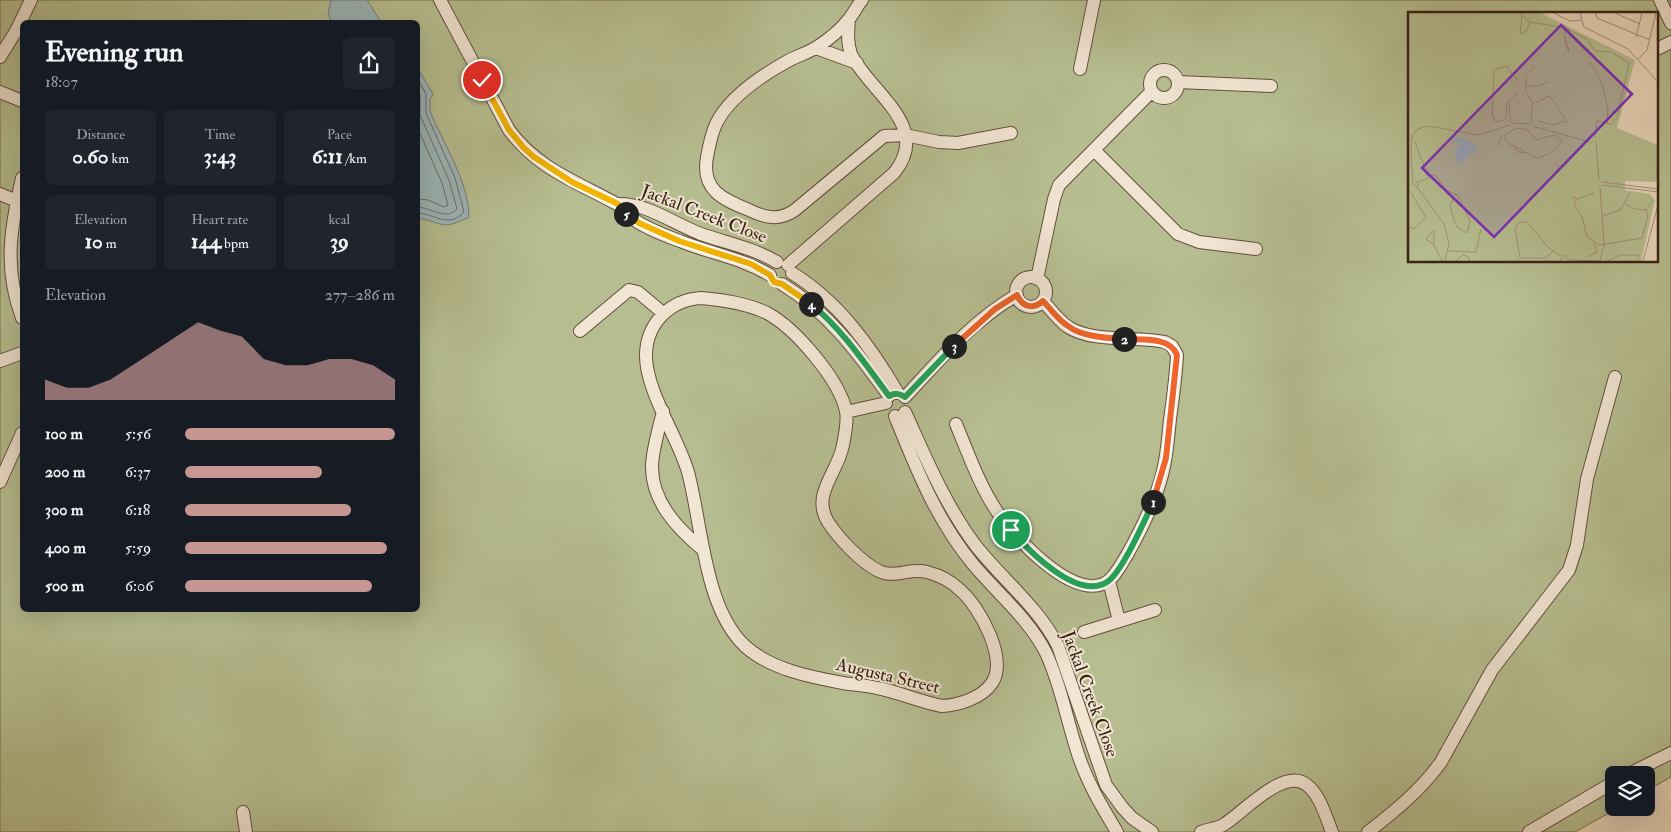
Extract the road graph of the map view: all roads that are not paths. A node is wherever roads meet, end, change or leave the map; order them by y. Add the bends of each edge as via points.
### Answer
1 (31, 0) edge
2 (440, 0) edge
3 (862, 0) edge
4 (1094, 0) edge
5 (1660, 0) edge
6 (849, 19) junction
7 (21, 20) edge
8 (20, 23) edge
9 (1671, 23) edge
10 (1671, 42) edge
11 (816, 48) junction
12 (1658, 48) edge
13 (0, 57) edge
14 (857, 63) junction
15 (1080, 70) dead end
16 (1178, 82) junction
17 (1271, 86) dead end
18 (1152, 91) junction
19 (0, 92) edge
20 (20, 100) edge
21 (1011, 133) dead end
22 (906, 134) junction
23 (1094, 150) junction
24 (20, 189) edge
25 (0, 194) edge
26 (18, 200) junction
27 (618, 204) junction
28 (1256, 249) dead end
29 (786, 267) junction
30 (770, 275) junction
31 (1038, 279) junction
32 (782, 284) junction
33 (1017, 295) junction
34 (1043, 301) junction
35 (20, 310) edge
36 (663, 313) junction
37 (580, 331) dead end
38 (20, 354) edge
39 (0, 361) edge
40 (1615, 377) dead end
41 (894, 397) junction
42 (663, 411) junction
43 (846, 412) junction
44 (900, 414) junction
45 (956, 424) dead end
46 (20, 437) edge
47 (0, 482) edge
48 (702, 550) junction
49 (1109, 581) junction
50 (1155, 610) dead end
51 (1119, 621) junction
52 (1084, 632) dead end
53 (1671, 753) edge
54 (1645, 766) edge
55 (1605, 787) edge
56 (243, 812) dead end
57 (1220, 829) edge
58 (246, 832) edge
59 (1117, 832) edge
60 (1152, 832) edge
61 (1201, 832) edge
62 (1332, 832) edge
63 (1368, 832) edge
64 (1529, 832) edge

1 - 7 street
2 - 27 street, Jackal Creek Close via 509,130 524,148 572,182
3 - 6 street
4 - 15 street
5 - 9 street
6 - 11 street
6 - 14 street via 848,42
8 - 13 street
10 - 12 street
11 - 14 street
11 - 22 street via 760,78 723,112 712,132 706,164 705,176 714,191 750,211 783,217 880,139
14 - 22 street via 898,116
16 - 17 street
16 - 18 street via 1171,97 1159,98
16 - 18 street via 1174,74 1160,70 1150,80
18 - 23 street
19 - 20 street
21 - 22 street via 958,143
22 - 29 street via 906,154 894,174
23 - 28 street via 1178,234 1199,242
23 - 31 street via 1061,181 1057,189
24 - 26 street
25 - 26 street
26 - 35 street via 10,254
27 - 29 street, Jackal Creek Close via 641,206 692,230 753,250
27 - 30 street, Jackal Creek Close via 639,223 679,241 738,259
29 - 30 street via 771,268
29 - 32 street via 789,280
29 - 41 street, Jackal Creek Close via 821,293 854,329 881,364
30 - 32 street via 774,282
31 - 33 street via 1024,279 1018,286
31 - 34 street via 1046,289
32 - 41 street via 802,296 828,321
33 - 34 street via 1020,301 1031,307
33 - 41 street via 972,328
34 - 49 street via 1072,329 1098,336 1165,342 1177,355 1166,458 1159,487 1130,550
36 - 37 street via 638,292 629,290
36 - 42 street, Augusta Street via 652,331 646,353 651,381
36 - 43 street, Augusta Street via 685,300 701,298 735,303 765,313 790,330 814,356 828,374
38 - 39 street
40 - 63 street via 1587,479 1577,545 1569,570 1492,670 1432,774 1415,793
41 - 43 street
41 - 44 street via 889,413
41 - 44 street via 908,404
42 - 48 street, Augusta Street via 688,471
42 - 48 street, Augusta Street via 652,464 656,491 664,509
43 - 48 street, Augusta Street via 840,457 822,499 828,522 864,561 877,570 890,574 925,571 949,582 970,600 998,660 990,687 952,706 942,706 771,663 754,654 732,632 724,618
44 - 59 street, Jackal Creek Close via 916,469 936,510 972,562 1029,628 1046,653 1086,775
44 - 60 street, Jackal Creek Close via 962,524 1052,634 1106,785 1132,818
45 - 49 street via 996,510 1022,542 1070,580 1090,586
46 - 47 street
49 - 51 street
50 - 51 street
51 - 52 street
53 - 54 street
55 - 64 street
56 - 58 street
57 - 61 street
57 - 62 street via 1282,783 1296,779 1312,790

